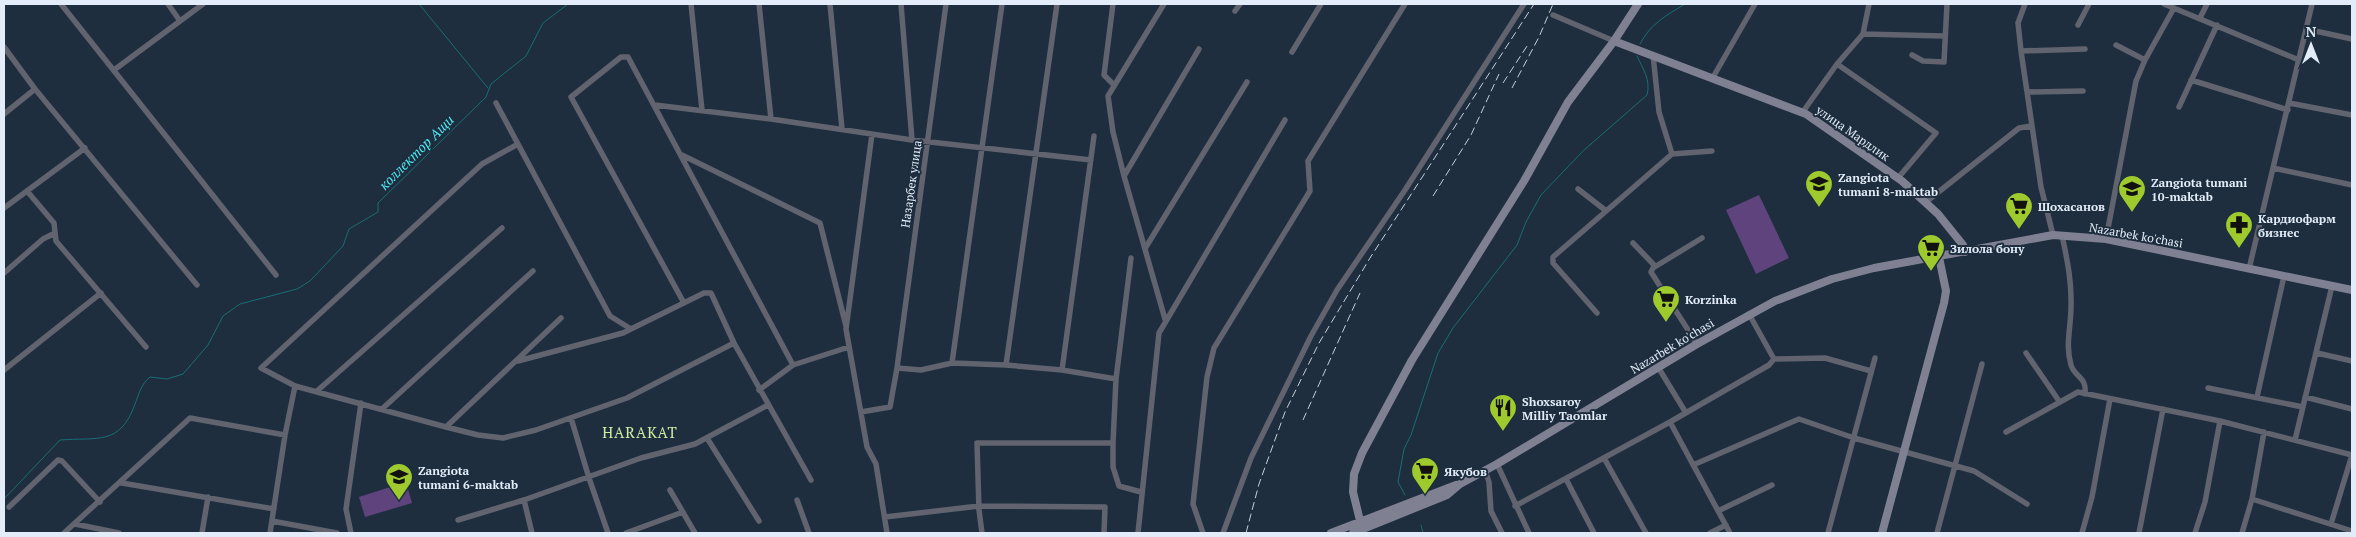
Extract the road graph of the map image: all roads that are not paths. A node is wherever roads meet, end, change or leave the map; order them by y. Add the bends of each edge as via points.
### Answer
1 (62, 4) edge
2 (168, 4) edge
3 (203, 4) edge
4 (691, 4) edge
5 (759, 4) edge
6 (830, 4) edge
7 (901, 4) edge
8 (946, 4) edge
9 (1002, 4) edge
10 (1057, 4) edge
11 (1113, 4) edge
12 (1164, 4) edge
13 (1240, 4) edge
14 (1321, 4) edge
15 (1405, 4) edge
16 (1514, 4) edge
17 (1638, 4) edge
18 (1755, 4) edge
19 (1870, 4) edge
20 (1947, 4) edge
21 (2025, 4) edge
22 (2089, 4) edge
23 (2164, 4) edge
24 (2206, 4) edge
25 (2312, 4) edge
26 (1523, 5) edge
27 (2174, 8) junction
28 (1236, 11) dead end
29 (1553, 15) dead end
30 (2200, 18) junction
31 (180, 21) junction
32 (2078, 25) dead end
33 (2216, 25) junction
34 (2306, 30) junction
35 (1863, 34) junction
36 (1944, 36) junction
37 (2352, 39) edge
38 (1614, 40) junction
39 (2116, 45) dead end
40 (4, 47) edge
41 (1200, 49) dead end
42 (2085, 50) dead end
43 (2021, 51) junction
44 (1292, 52) dead end
45 (1912, 55) dead end
46 (1653, 56) junction
47 (2145, 60) junction
48 (2298, 60) junction
49 (1837, 64) junction
50 (114, 70) junction
51 (1712, 79) junction
52 (2191, 80) junction
53 (1247, 82) dead end
54 (1114, 85) junction
55 (34, 89) junction
56 (2083, 91) dead end
57 (2027, 92) junction
58 (496, 103) dead end
59 (2289, 103) junction
60 (655, 105) junction
61 (2178, 107) dead end
62 (702, 110) junction
63 (2288, 110) junction
64 (1802, 113) junction
65 (4, 114) edge
66 (2352, 115) edge
67 (771, 119) junction
68 (1285, 120) dead end
69 (2031, 126) junction
70 (842, 129) junction
71 (872, 134) junction
72 (1094, 136) dead end
73 (912, 140) junction
74 (927, 140) junction
75 (518, 144) junction
76 (982, 147) junction
77 (85, 148) junction
78 (1712, 152) dead end
79 (1036, 154) junction
80 (1672, 154) junction
81 (682, 155) junction
82 (1091, 160) junction
83 (2274, 168) junction
84 (1124, 176) junction
85 (1898, 178) junction
86 (2352, 185) edge
87 (1578, 189) dead end
88 (27, 191) junction
89 (1926, 202) junction
90 (4, 208) edge
91 (1605, 210) junction
92 (502, 228) dead end
93 (55, 233) junction
94 (2053, 235) junction
95 (2062, 235) junction
96 (1702, 238) dead end
97 (2106, 239) junction
98 (1633, 243) dead end
99 (1146, 247) junction
100 (1965, 252) junction
101 (1939, 257) junction
102 (1130, 258) dead end
103 (1655, 266) junction
104 (2249, 269) junction
105 (533, 271) dead end
106 (4, 273) edge
107 (276, 275) dead end
108 (2284, 276) junction
109 (197, 285) dead end
110 (2332, 286) junction
111 (2352, 290) edge
112 (101, 293) junction
113 (684, 303) junction
114 (1597, 313) dead end
115 (1750, 314) junction
116 (561, 318) dead end
117 (1165, 319) junction
118 (631, 329) junction
119 (846, 329) junction
120 (734, 343) junction
121 (1697, 344) junction
122 (850, 347) junction
123 (146, 348) dead end
124 (2026, 353) dead end
125 (2317, 353) junction
126 (1875, 358) dead end
127 (1774, 359) junction
128 (516, 361) junction
129 (2352, 361) edge
130 (952, 364) junction
131 (1982, 364) dead end
132 (793, 365) junction
133 (1006, 365) junction
134 (1658, 367) junction
135 (897, 368) junction
136 (4, 370) edge
137 (1062, 370) junction
138 (1871, 371) junction
139 (1116, 379) junction
140 (295, 386) junction
141 (2208, 388) dead end
142 (317, 390) junction
143 (759, 390) junction
144 (2085, 394) junction
145 (2305, 397) junction
146 (2257, 398) junction
147 (2110, 399) junction
148 (2059, 401) junction
149 (361, 403) junction
150 (768, 405) junction
151 (2303, 407) junction
152 (382, 409) junction
153 (2163, 409) junction
154 (2352, 409) edge
155 (861, 412) junction
156 (1686, 413) junction
157 (571, 418) junction
158 (2220, 421) junction
159 (1670, 422) junction
160 (446, 427) junction
161 (2006, 432) dead end
162 (2264, 432) junction
163 (285, 435) junction
164 (707, 438) junction
165 (1854, 438) junction
166 (2294, 440) junction
167 (1113, 443) junction
168 (1904, 452) junction
169 (2352, 455) edge
170 (1604, 458) junction
171 (1498, 464) junction
172 (1693, 465) junction
173 (1956, 466) junction
174 (1486, 470) junction
175 (588, 478) junction
176 (1566, 479) junction
177 (811, 480) dead end
178 (122, 483) junction
179 (1772, 485) dead end
180 (670, 490) dead end
181 (1141, 492) junction
182 (208, 497) junction
183 (2252, 499) junction
184 (524, 500) junction
185 (797, 500) dead end
186 (100, 502) junction
187 (2027, 504) dead end
188 (979, 506) junction
189 (1515, 506) junction
190 (9, 507) dead end
191 (274, 509) junction
192 (1718, 511) junction
193 (683, 512) junction
194 (885, 517) junction
195 (458, 520) dead end
196 (272, 521) junction
197 (758, 521) dead end
198 (75, 524) junction
199 (2331, 524) junction
200 (1726, 525) junction
201 (1362, 529) edge
202 (2352, 532) edge
203 (64, 533) edge
204 (119, 533) edge
205 (202, 533) edge
206 (270, 533) edge
207 (337, 533) edge
208 (352, 533) edge
209 (532, 533) edge
210 (608, 533) edge
211 (626, 533) edge
212 (696, 533) edge
213 (809, 533) edge
214 (887, 533) edge
215 (982, 533) edge
216 (1104, 533) edge
217 (1138, 533) edge
218 (1203, 533) edge
219 (1223, 533) edge
220 (1331, 533) edge
221 (1353, 533) edge
222 (1502, 533) edge
223 (1529, 533) edge
224 (1594, 533) edge
225 (1646, 533) edge
226 (1710, 533) edge
227 (1730, 533) edge
228 (1828, 533) edge
229 (1882, 533) edge
230 (1937, 533) edge
231 (2082, 533) edge
232 (2138, 533) edge
233 (2195, 533) edge
234 (2242, 533) edge

1 - 50 street
2 - 31 street
3 - 31 street
4 - 62 street
5 - 67 street
6 - 70 street
7 - 73 street
8 - 74 street, Назарбек улица
9 - 76 street
10 - 79 street
11 - 54 street via 1104,75
12 - 54 street
13 - 28 street
14 - 44 street
15 - 218 street via 1308,161 1310,191 1214,348 1207,377 1193,504
16 - 26 street
17 - 38 main road
18 - 51 street
19 - 35 street
20 - 36 street
21 - 43 street via 2018,23
22 - 32 street
23 - 27 street
24 - 30 street
25 - 34 street
26 - 219 street via 1337,290 1251,458
27 - 30 street
27 - 47 street
29 - 38 street
30 - 33 street
31 - 50 street
33 - 48 street
33 - 52 street
34 - 37 street
34 - 48 street
35 - 36 street
35 - 49 street
36 - 45 street via 1944,62 1923,61
38 - 46 main road, улица Мардлик
38 - 201 main road via 1568,102 1524,181 1412,360 1362,453 1353,481
39 - 47 street
40 - 55 street
41 - 84 street
42 - 43 street
43 - 57 street
46 - 51 main road, улица Мардлик
46 - 80 street via 1659,112
47 - 97 street via 2136,81
48 - 59 street
49 - 64 street
49 - 85 street via 1936,133
50 - 107 street
51 - 64 main road, улица Мардлик
52 - 61 street
52 - 63 street
53 - 99 street
54 - 84 street via 1108,96
55 - 65 street
55 - 77 street
56 - 57 street
57 - 69 street
58 - 75 street
59 - 63 street
59 - 66 street
60 - 62 street
60 - 81 street
60 - 113 street via 628,57 620,57 571,97
62 - 67 street
63 - 83 street
64 - 85 main road, улица Мардлик
67 - 70 street
68 - 117 street
69 - 89 street via 2019,128
69 - 94 street
70 - 71 street
71 - 73 street
71 - 119 street
72 - 82 street
73 - 74 street
74 - 76 street
74 - 135 street, Назарбек улица
75 - 118 street via 610,316
75 - 140 street via 482,164 261,368
76 - 79 street
76 - 130 street
77 - 88 street
77 - 109 street
78 - 80 street
79 - 82 street
79 - 133 street
80 - 91 street
81 - 119 street via 820,223
81 - 132 street
82 - 137 street
83 - 86 street
83 - 104 street
84 - 99 street
85 - 89 main road, улица Мардлик
87 - 91 street
88 - 90 street
88 - 93 street via 54,223
89 - 100 main road, улица Мардлик via 1964,245
91 - 114 street via 1552,260
92 - 142 street
93 - 106 street via 43,239
93 - 112 street via 56,241
94 - 95 main road, Nazarbek ko'chasi
94 - 100 main road, Nazarbek ko'chasi
95 - 97 main road, Nazarbek ko'chasi
95 - 144 street via 2071,280 2072,310 2067,344 2071,366 2084,382
96 - 103 street
97 - 104 main road, Nazarbek ko'chasi
98 - 103 street
99 - 117 street
100 - 101 main road, Nazarbek ko'chasi
101 - 115 main road, Nazarbek ko'chasi via 1832,279
101 - 168 main road via 1946,297
102 - 139 street
103 - 121 street via 1651,272
104 - 108 main road, Nazarbek ko'chasi
105 - 152 street
108 - 110 main road, Nazarbek ko'chasi
108 - 146 street
110 - 111 main road, Nazarbek ko'chasi
110 - 125 street
112 - 123 street
112 - 136 street
113 - 118 street
113 - 120 street via 711,293
115 - 121 main road, Nazarbek ko'chasi
115 - 127 street
116 - 128 street
117 - 181 street via 1159,333
118 - 128 street
119 - 122 street
120 - 143 street
120 - 157 street via 627,398
121 - 134 main road, Nazarbek ko'chasi
122 - 132 street
122 - 155 street
124 - 148 street
125 - 129 street
125 - 145 street
126 - 138 street
127 - 138 street via 1825,358
127 - 156 street
128 - 160 street
130 - 133 street
130 - 135 street via 921,370
131 - 173 street
132 - 143 street
133 - 137 street
134 - 156 street
134 - 171 main road, Nazarbek ko'chasi
135 - 155 street, Назарбек улица via 890,407
137 - 139 street
138 - 165 street
139 - 167 street
140 - 142 street
140 - 163 street
141 - 146 street
142 - 149 street
143 - 150 street
144 - 147 street
144 - 148 street via 2078,392
145 - 151 street
145 - 154 street
146 - 151 street
147 - 153 street
147 - 231 street
148 - 161 street
149 - 152 street
149 - 208 street via 346,509
150 - 164 street
150 - 177 street
151 - 166 street
152 - 160 street
153 - 158 street
153 - 232 street
155 - 194 street via 867,447 876,464
156 - 159 street
157 - 160 street via 503,438
157 - 175 street
158 - 162 street
158 - 233 street via 2205,502
159 - 170 street
159 - 172 street
162 - 166 street
162 - 183 street
163 - 178 street via 190,418
163 - 191 street
164 - 175 street
164 - 197 street
165 - 168 street
165 - 172 street via 1799,419
165 - 228 street
166 - 169 street
167 - 181 street via 1113,467 1119,486
167 - 188 street via 976,443
168 - 173 street
168 - 229 main road
169 - 199 street
170 - 176 street
170 - 225 street
171 - 174 main road, Nazarbek ko'chasi
171 - 189 street
172 - 192 street
173 - 187 street via 1974,471
173 - 230 street
174 - 201 main road, Nazarbek ko'chasi via 1447,494
174 - 222 street via 1491,511
175 - 184 street
175 - 210 street
176 - 189 street
176 - 224 street
178 - 182 street
178 - 186 street
179 - 192 street
180 - 193 street
181 - 217 street
182 - 191 street
182 - 205 street
183 - 199 street
183 - 234 street
184 - 195 street
184 - 209 street
185 - 213 street
186 - 190 street via 58,460
186 - 198 street
188 - 194 street
188 - 215 street
188 - 216 street via 1105,508
189 - 223 street
191 - 196 street
192 - 200 street
193 - 211 street
193 - 212 street
194 - 214 street
196 - 206 street
196 - 207 street
198 - 203 street
198 - 204 street
199 - 202 street
200 - 226 street
200 - 227 street
201 - 220 main road, Nazarbek ko'chasi
201 - 221 main road, Nazarbek ko'chasi

